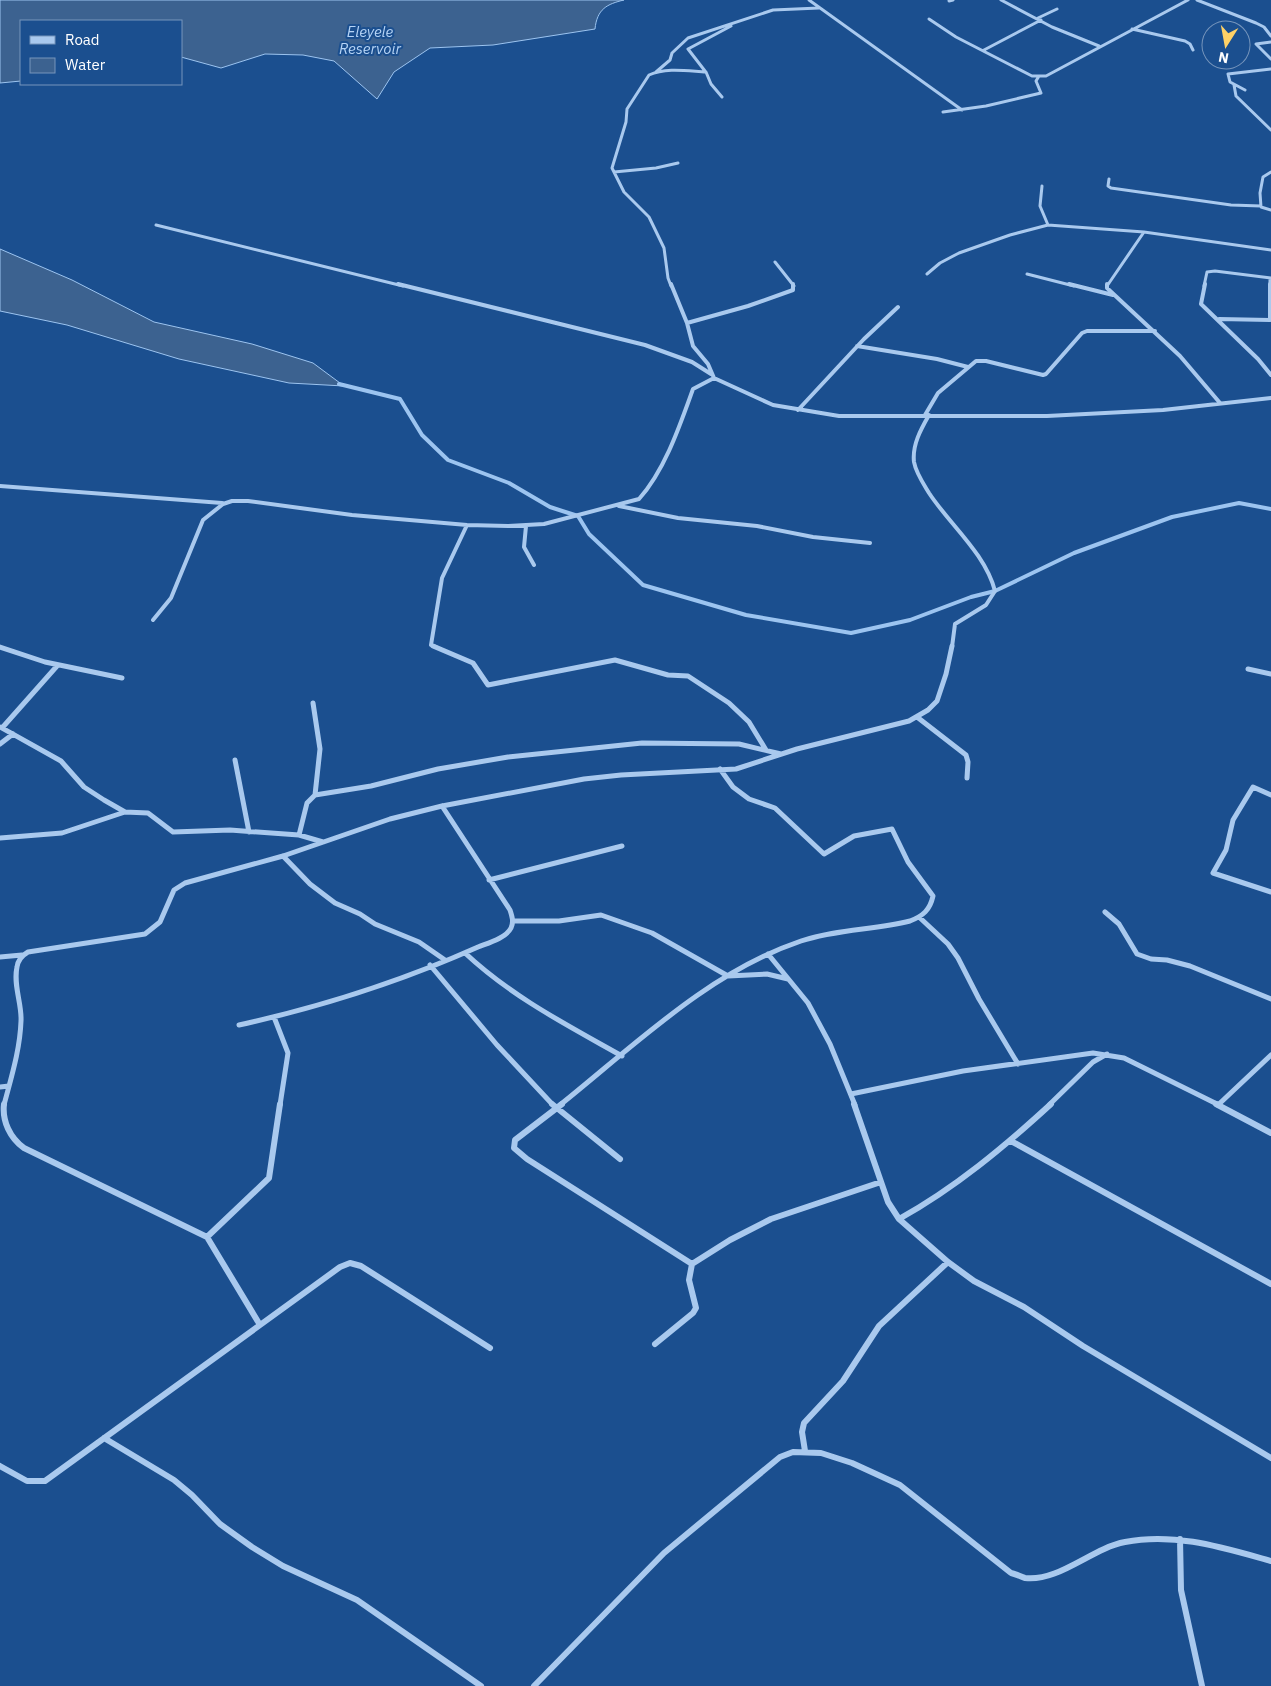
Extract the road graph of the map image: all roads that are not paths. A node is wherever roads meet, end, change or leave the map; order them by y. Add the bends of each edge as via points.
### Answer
1 (809, 0) edge
2 (949, 0) edge
3 (953, 0) edge
4 (1001, 0) edge
5 (1188, 0) edge
6 (1197, 0) edge
7 (818, 8) junction
8 (1057, 9) dead end
9 (929, 19) dead end
10 (1039, 19) junction
11 (735, 23) junction
12 (1132, 29) junction
13 (1271, 36) edge
14 (1271, 42) edge
15 (1099, 46) junction
16 (984, 50) junction
17 (1193, 50) dead end
18 (1271, 59) edge
19 (1271, 69) edge
20 (656, 72) junction
21 (706, 72) junction
22 (1039, 76) junction
23 (1234, 86) junction
24 (1245, 90) dead end
25 (722, 97) dead end
26 (962, 110) junction
27 (943, 112) dead end
28 (1271, 130) edge
29 (678, 163) dead end
30 (614, 172) junction
31 (1271, 172) edge
32 (1109, 179) dead end
33 (1042, 186) dead end
34 (1262, 206) junction
35 (1271, 210) edge
36 (156, 225) dead end
37 (1048, 225) junction
38 (1144, 232) junction
39 (1271, 250) edge
40 (775, 262) dead end
41 (927, 274) dead end
42 (1027, 274) dead end
43 (1270, 278) edge
44 (1113, 295) junction
45 (898, 307) dead end
46 (1218, 319) junction
47 (687, 322) junction
48 (1155, 331) junction
49 (857, 346) junction
50 (968, 367) junction
51 (1271, 375) edge
52 (713, 376) junction
53 (1271, 398) edge
54 (1220, 403) junction
55 (798, 410) junction
56 (927, 415) junction
57 (0, 486) edge
58 (223, 504) junction
59 (616, 506) junction
60 (467, 525) junction
61 (526, 526) junction
62 (870, 543) dead end
63 (534, 565) dead end
64 (153, 620) dead end
65 (0, 647) edge
66 (57, 666) junction
67 (1248, 669) dead end
68 (1271, 674) edge
69 (122, 678) dead end
70 (313, 703) dead end
71 (917, 717) junction
72 (1, 727) edge
73 (13, 734) junction
74 (0, 744) edge
75 (766, 750) junction
76 (782, 754) junction
77 (235, 760) dead end
78 (720, 769) junction
79 (968, 778) dead end
80 (315, 794) junction
81 (1271, 795) edge
82 (442, 806) junction
83 (125, 812) junction
84 (249, 832) junction
85 (299, 835) junction
86 (0, 838) edge
87 (324, 842) junction
88 (622, 846) dead end
89 (282, 856) junction
90 (490, 880) junction
91 (1271, 892) edge
92 (1105, 912) dead end
93 (919, 916) junction
94 (513, 921) junction
95 (465, 953) junction
96 (768, 954) junction
97 (22, 955) junction
98 (0, 956) edge
99 (445, 960) junction
100 (430, 965) junction
101 (728, 976) junction
102 (789, 979) junction
103 (1271, 999) edge
104 (274, 1017) junction
105 (239, 1025) dead end
106 (1108, 1054) junction
107 (1271, 1055) edge
108 (622, 1056) junction
109 (1018, 1064) junction
110 (9, 1086) junction
111 (0, 1087) edge
112 (851, 1094) junction
113 (1218, 1105) junction
114 (557, 1110) junction
115 (1271, 1133) edge
116 (1011, 1141) junction
117 (620, 1159) dead end
118 (881, 1182) junction
119 (899, 1219) junction
120 (207, 1237) junction
121 (948, 1262) junction
122 (692, 1264) junction
123 (1271, 1284) edge
124 (260, 1325) junction
125 (655, 1344) dead end
126 (490, 1348) dead end
127 (104, 1438) junction
128 (805, 1451) junction
129 (1270, 1457) edge
130 (0, 1466) edge
131 (1180, 1539) junction
132 (1271, 1561) edge
133 (481, 1686) edge
134 (534, 1686) edge
135 (1202, 1686) edge

1 - 7 street
2 - 3 street
4 - 10 street
5 - 12 street
6 - 13 street via 1256,23
7 - 11 street via 773,10
7 - 26 street
8 - 10 street
9 - 16 street
10 - 15 street
10 - 16 street
11 - 20 street via 688,38
11 - 21 street via 688,50
12 - 15 street
12 - 17 street via 1185,42
14 - 18 street via 1256,44
15 - 22 street via 1067,66
16 - 22 street via 1032,76
19 - 23 street via 1228,74
20 - 21 street
20 - 30 street via 649,75 627,109 612,165
21 - 25 street
22 - 26 street via 1036,86 1041,93
23 - 24 street
23 - 28 street via 1236,96
26 - 27 street
29 - 30 street
30 - 47 street via 624,192 649,217 664,248 668,278
31 - 34 street via 1263,177
32 - 34 street via 1111,188 1231,205
33 - 37 street via 1040,206
34 - 35 street
36 - 52 street via 645,345 692,362
37 - 38 street
37 - 41 street via 959,253
38 - 39 street
38 - 44 street via 1107,284
40 - 47 street via 794,285 793,290
42 - 44 street
43 - 46 street via 1270,320
43 - 46 street via 1207,272 1201,304
44 - 48 street
45 - 49 street
46 - 51 street
47 - 52 street via 693,346
48 - 50 street via 1087,331 1043,375 981,360
48 - 54 street
49 - 50 street
49 - 55 street
50 - 56 street via 938,393
52 - 55 street via 772,405
52 - 59 street via 694,390 676,436 648,490 639,499
53 - 54 street
54 - 56 street via 1163,410 1047,416
55 - 56 street via 839,416
56 - 71 street via 915,446 914,463 919,478 971,547 993,580 995,591 986,605 955,624 937,703
57 - 58 street
58 - 60 street via 248,501 352,515
58 - 64 street via 203,520 171,598
59 - 61 street
59 - 62 street via 678,518
60 - 61 street
60 - 75 street via 442,578 431,646 473,663 488,685 615,660 668,675 688,676 743,716
61 - 63 street via 524,546
65 - 66 street
66 - 69 street
66 - 72 street
67 - 68 street
70 - 80 street via 321,753
71 - 76 street
71 - 79 street via 966,755
72 - 73 street
73 - 74 street
73 - 83 street via 61,761 84,787
75 - 76 street
75 - 80 street via 720,743 648,742 600,746 447,767 371,786
76 - 78 street via 736,769
77 - 84 street
78 - 82 street via 584,779
78 - 93 street via 733,787 749,799 775,808 824,854 854,836 892,829 908,862 933,896 931,905
80 - 85 street via 307,803
81 - 91 street via 1253,787 1244,799 1233,820 1226,850 1213,873
82 - 87 street via 390,819
82 - 90 street
83 - 84 street via 148,813 173,832
83 - 86 street via 62,832
84 - 85 street
85 - 87 street
87 - 89 street
88 - 90 street
89 - 97 street via 185,883 174,890 160,922 145,934 39,949
89 - 99 street via 335,903 419,942
90 - 94 street via 510,910
92 - 103 street via 1119,924 1137,954 1190,966
93 - 96 street via 892,924 813,936
93 - 109 street via 958,958
94 - 95 street via 511,929 503,936
94 - 101 street via 559,921 601,915 652,932
95 - 99 street
95 - 108 street via 510,990
96 - 101 street
96 - 102 street
97 - 98 street
97 - 110 street via 16,971 20,1028
99 - 100 street
100 - 104 street via 363,991
100 - 114 street
101 - 102 street via 767,974
101 - 108 street via 665,1019
102 - 112 street via 808,1003
104 - 105 street
104 - 120 street via 288,1053 269,1178
106 - 109 street via 1093,1053
106 - 113 street via 1124,1058
106 - 116 street via 1093,1062
107 - 113 street
108 - 114 street
109 - 112 street
110 - 111 street
110 - 120 street via 4,1115 17,1144
112 - 118 street
113 - 115 street
114 - 117 street
114 - 122 street via 515,1140 514,1148 566,1185
116 - 119 street via 933,1200
116 - 123 street
118 - 119 street
118 - 122 street via 771,1219
119 - 121 street
120 - 124 street
121 - 128 street via 879,1326 848,1375 804,1423
121 - 129 street via 974,1281 1024,1307 1082,1346
122 - 125 street via 689,1280 696,1308
124 - 126 street via 350,1263 361,1266
124 - 127 street
127 - 130 street via 45,1481 27,1481
127 - 133 street via 174,1480 220,1524 252,1547 283,1566 357,1600
128 - 131 street via 852,1463 900,1485 1011,1573 1025,1578 1046,1575 1123,1543
128 - 134 street via 780,1457 664,1553
131 - 132 street via 1195,1540
131 - 135 street via 1182,1590

